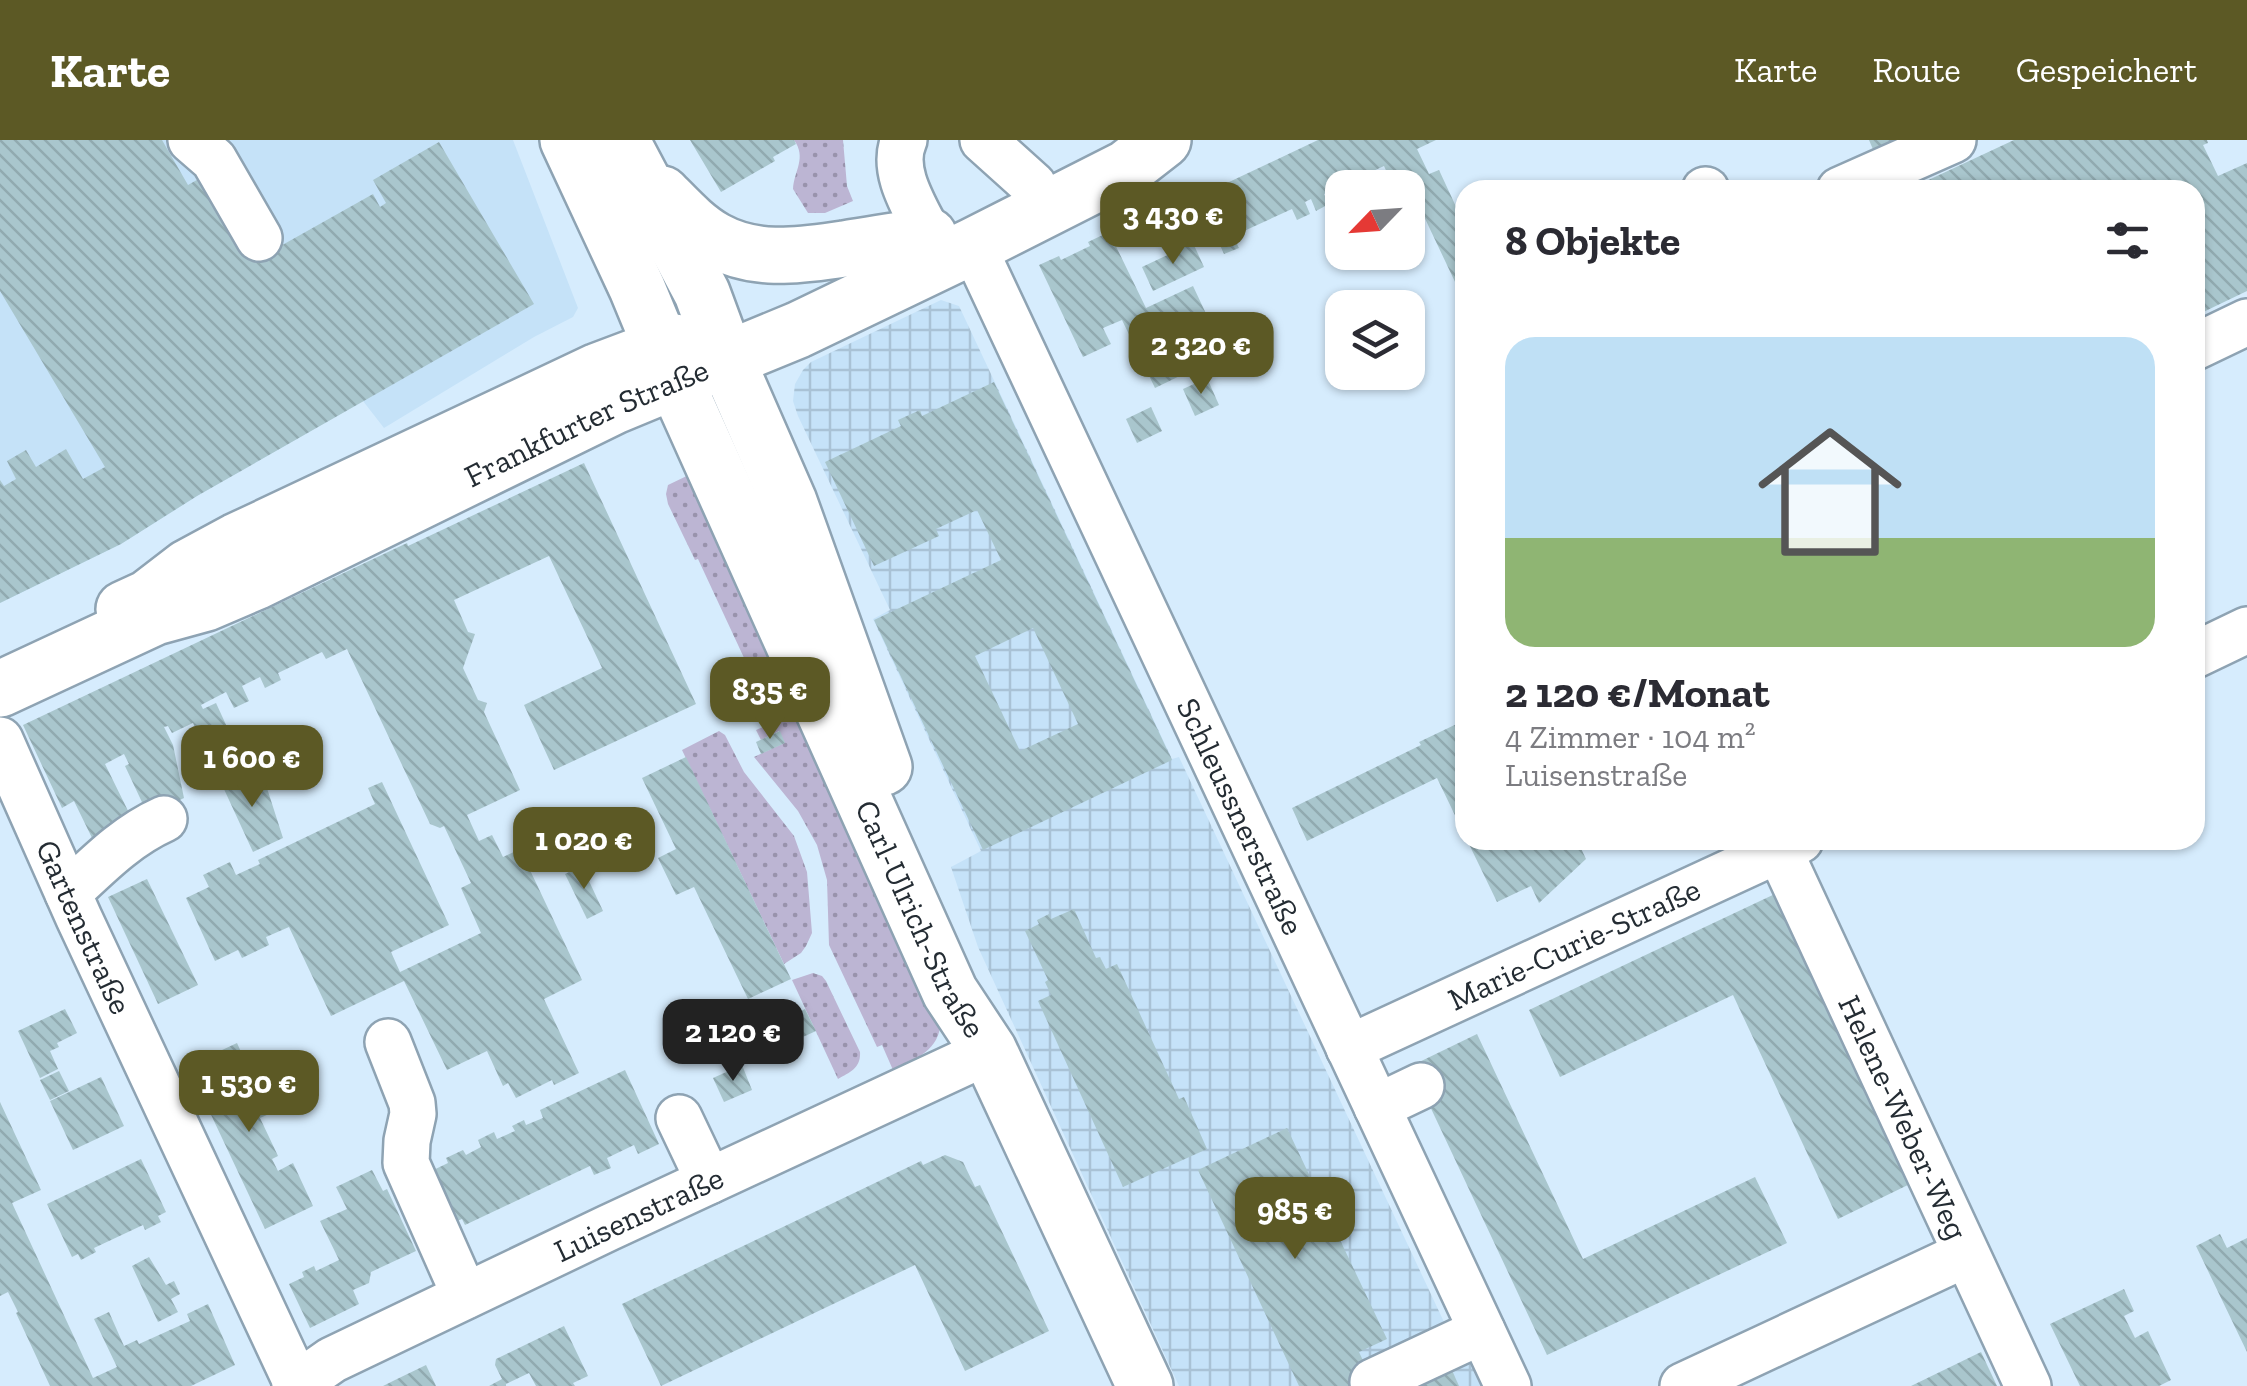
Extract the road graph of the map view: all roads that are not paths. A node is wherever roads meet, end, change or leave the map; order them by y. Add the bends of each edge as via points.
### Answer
1 (191, 140) edge
2 (568, 140) edge
3 (904, 140) edge
4 (983, 140) edge
5 (1133, 140) edge
6 (1162, 140) edge
7 (1954, 140) edge
8 (632, 158) edge
9 (1863, 180) edge
10 (1033, 184) junction
11 (259, 238) dead end
12 (952, 241) junction
13 (2247, 322) edge
14 (2205, 341) edge
15 (721, 344) junction
16 (668, 363) junction
17 (2247, 630) edge
18 (2205, 650) edge
19 (0, 670) edge
20 (0, 689) edge
21 (0, 740) edge
22 (164, 819) dead end
23 (1760, 850) edge
24 (1763, 850) edge
25 (68, 893) junction
26 (388, 1042) dead end
27 (1350, 1048) junction
28 (989, 1051) junction
29 (1421, 1086) dead end
30 (1377, 1107) junction
31 (670, 1122) dead end
32 (700, 1185) junction
33 (1966, 1254) junction
34 (465, 1296) junction
35 (1478, 1322) junction
36 (1369, 1373) dead end
37 (297, 1386) edge
38 (1146, 1386) edge
39 (1508, 1386) edge
40 (1683, 1386) edge
41 (2028, 1386) edge

1 - 11 street via 214,160
2 - 16 main road, Carl-Ulrich-Straße
3 - 12 street, Schleussnerstraße via 902,175 914,206
4 - 10 street
5 - 10 main road, Frankfurter Straße
6 - 12 main road, Frankfurter Straße via 1127,168
7 - 9 street
8 - 12 main road via 698,229 740,251 805,256
8 - 15 main road, Carl-Ulrich-Straße via 702,292
10 - 12 main road, Frankfurter Straße
12 - 15 main road, Frankfurter Straße via 798,330
12 - 27 street, Schleussnerstraße
13 - 14 street
15 - 16 main road, Frankfurter Straße
15 - 28 main road, Carl-Ulrich-Straße via 789,502 888,779 972,984
16 - 19 main road, Frankfurter Straße via 598,370 237,541 148,598
16 - 20 main road, Frankfurter Straße via 614,406 255,582 156,616
16 - 28 main road, Carl-Ulrich-Straße via 950,992
17 - 18 street
21 - 25 street, Gartenstraße
22 - 25 street via 123,843
23 - 27 street, Marie-Curie-Straße
24 - 33 street, Helene-Weber-Weg
25 - 37 street, Gartenstraße
26 - 34 street via 412,1103 406,1163
27 - 30 street, Schleussnerstraße
28 - 32 street, Luisenstraße
28 - 38 main road, Carl-Ulrich-Straße
29 - 30 street
30 - 35 street, Schleussnerstraße
31 - 32 street
32 - 34 street, Luisenstraße
33 - 40 street
33 - 41 street, Helene-Weber-Weg
34 - 37 street, Luisenstraße via 332,1360
35 - 36 street
35 - 39 street, Schleussnerstraße

